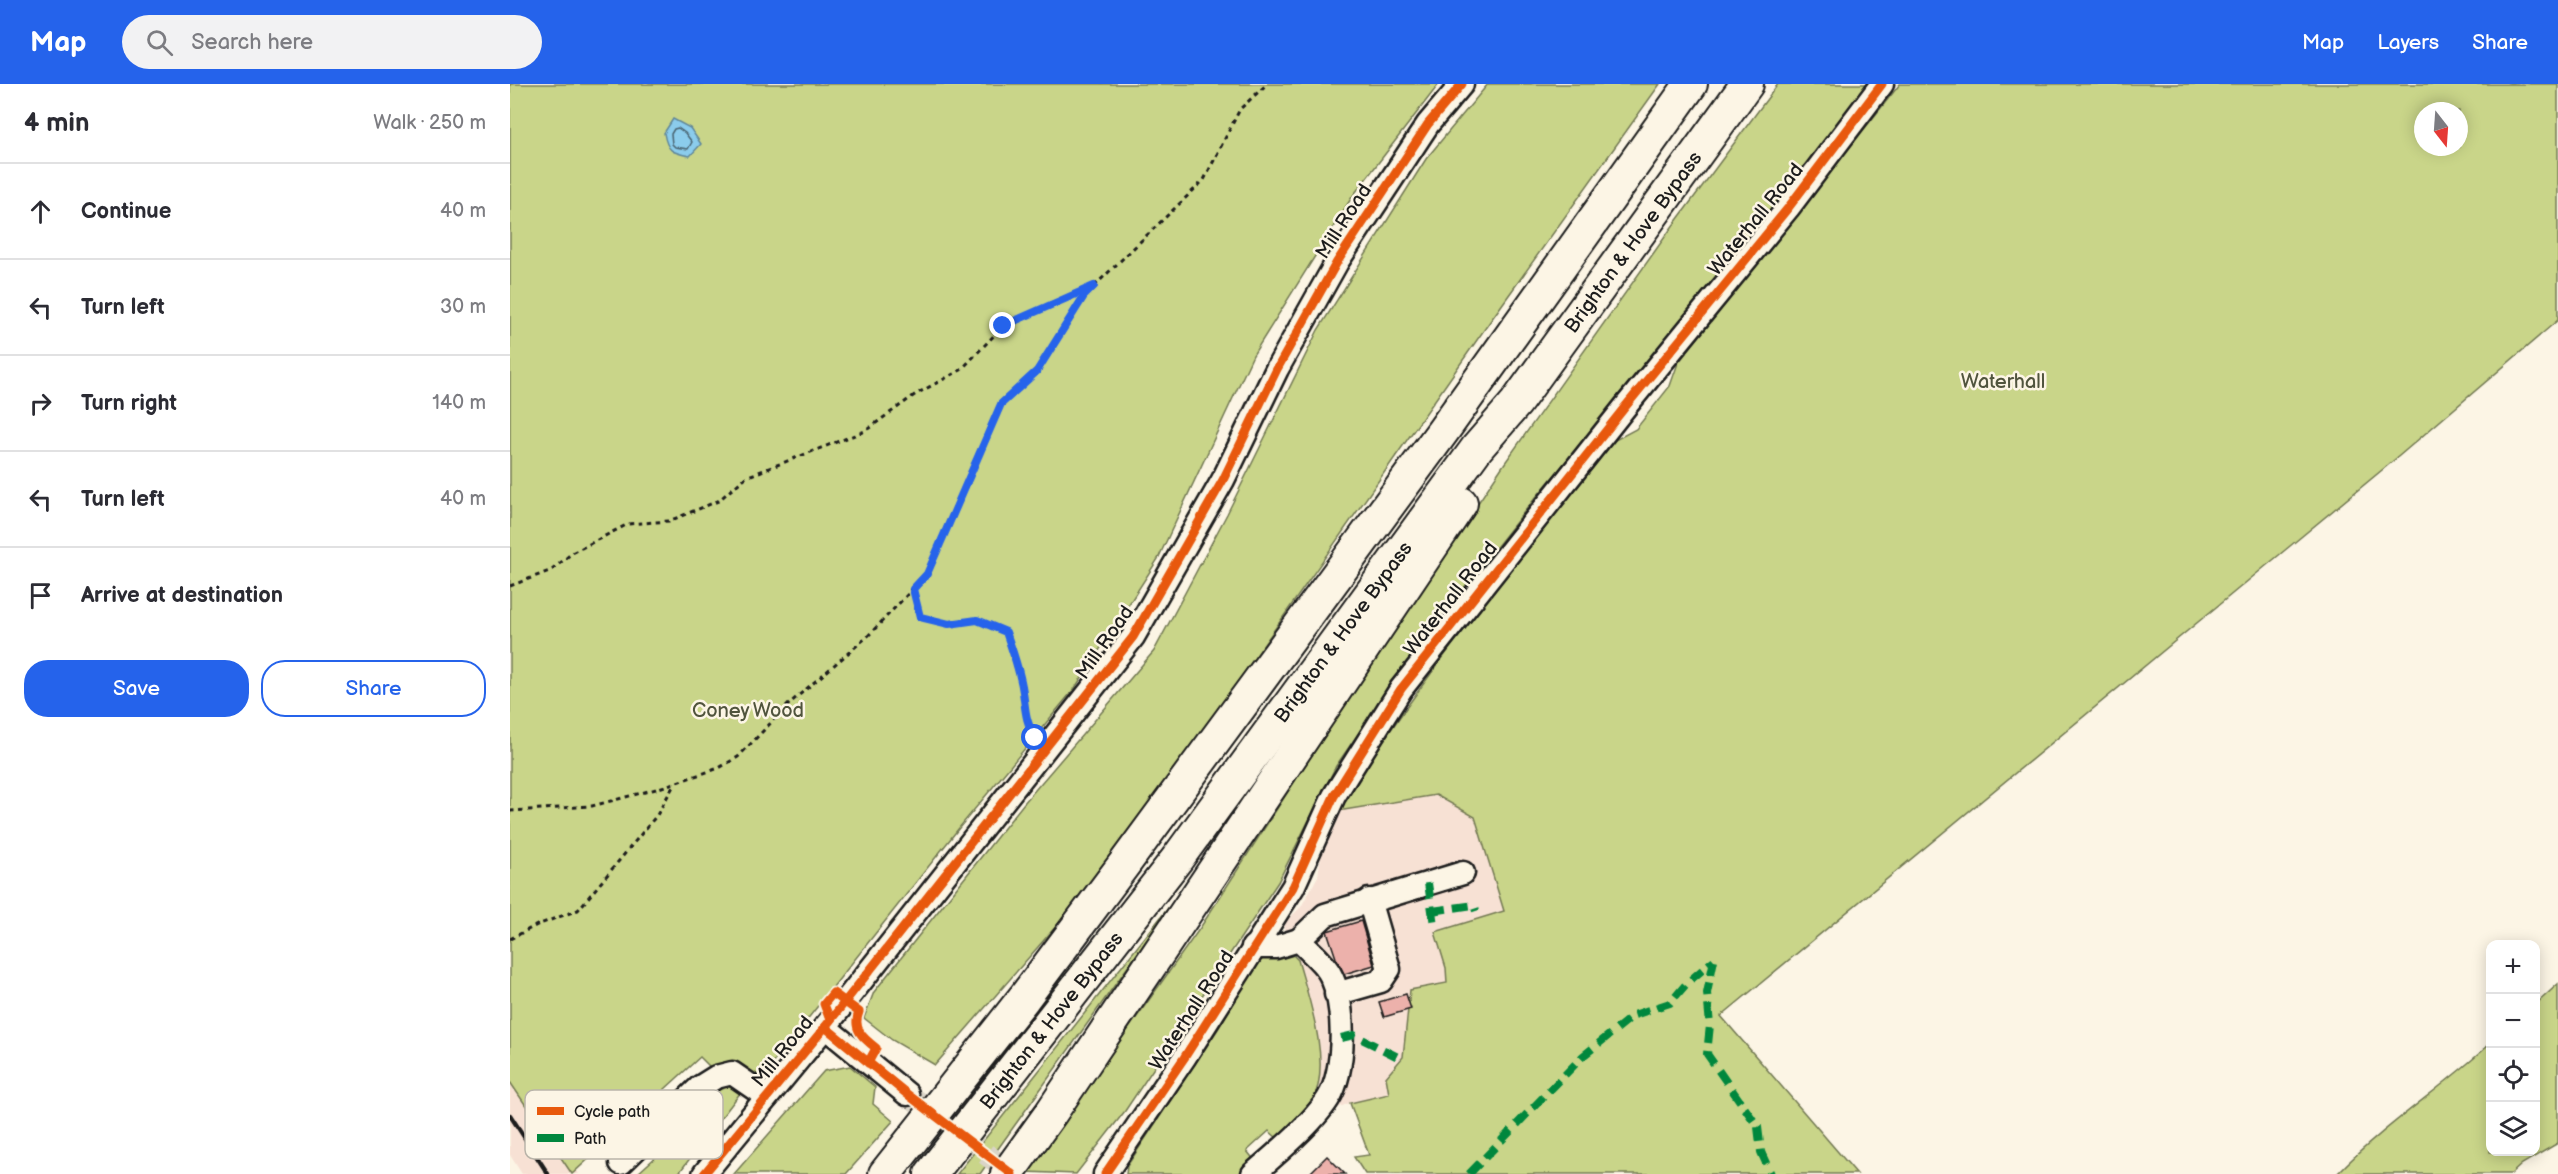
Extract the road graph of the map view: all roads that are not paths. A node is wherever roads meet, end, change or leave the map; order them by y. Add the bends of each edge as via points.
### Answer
1 (1462, 84) edge
2 (1691, 84) edge
3 (1747, 84) edge
4 (1882, 84) edge
5 (1516, 402) junction
6 (1463, 873) dead end
7 (1369, 900) junction
8 (1299, 940) junction
9 (1252, 948) junction
10 (1336, 994) junction
11 (825, 1027) junction
12 (698, 1090) edge
13 (907, 1094) tunnel mouth
14 (767, 1097) junction
15 (723, 1151) edge
16 (625, 1159) edge
17 (716, 1159) edge
18 (621, 1163) dead end
19 (704, 1174) edge
20 (885, 1174) edge
21 (931, 1174) edge
22 (1007, 1174) edge
23 (1104, 1174) edge
24 (1253, 1174) edge

1 - 11 street, Mill Road via 1428,124 1337,262 1277,369 1223,480 1133,637
2 - 20 highway, Brighton & Hove Bypass via 1443,431 1125,863
3 - 5 highway, Brighton & Hove Bypass
4 - 9 street, Waterhall Road via 1788,208 1401,689 1334,796 1293,887
5 - 21 highway, Brighton & Hove Bypass via 1470,457 1178,859
5 - 22 highway via 1489,462
6 - 7 street
7 - 8 street via 1325,915
7 - 10 street via 1389,969 1381,981
8 - 9 street via 1276,947
8 - 10 street via 1330,974
9 - 23 street, Waterhall Road via 1184,1058
10 - 24 street via 1342,1056 1328,1100
11 - 13 street
11 - 14 street, Mill Road
12 - 14 street via 716,1077 732,1073
14 - 15 street, Mill Road
16 - 18 street
17 - 19 street, Mill Road

